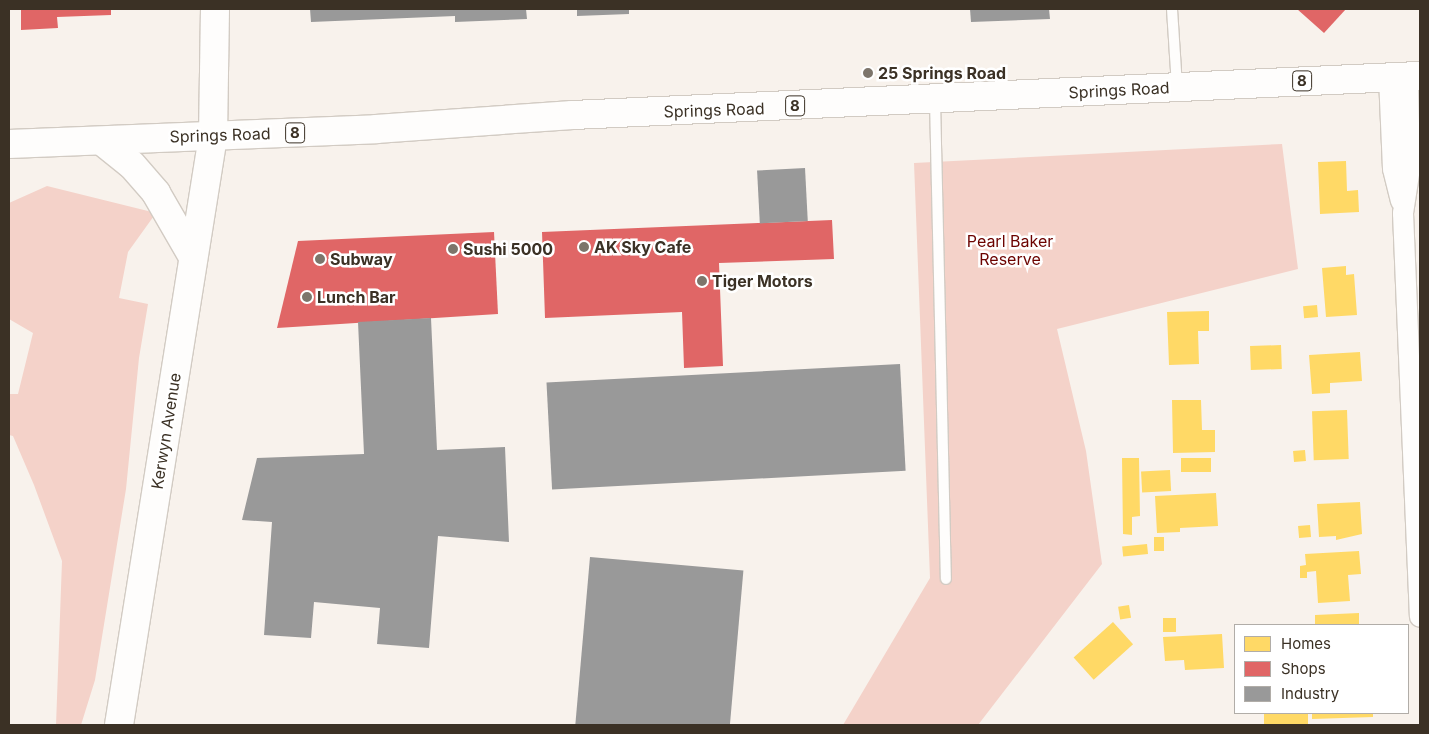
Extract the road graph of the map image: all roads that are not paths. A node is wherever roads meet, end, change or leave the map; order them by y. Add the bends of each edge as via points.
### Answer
1 (215, 9) edge
2 (1172, 9) edge
3 (1406, 76) edge
4 (1177, 88) junction
5 (935, 99) junction
6 (213, 136) junction
7 (102, 141) junction
8 (9, 144) edge
9 (193, 257) junction
10 (946, 579) dead end
11 (1420, 617) edge
12 (120, 725) edge

1 - 6 main road, Kerwyn Avenue
2 - 4 lane
3 - 4 main road, Springs Road / 8
3 - 11 street via 1410,168 1403,213
4 - 5 main road, Springs Road / 8
5 - 6 main road, Springs Road / 8 via 573,115 376,129
5 - 10 lane
6 - 7 main road, Springs Road / 8
6 - 9 main road, Kerwyn Avenue
7 - 8 main road, Springs Road / 8
7 - 9 main road via 132,165 156,194
9 - 12 main road, Kerwyn Avenue

